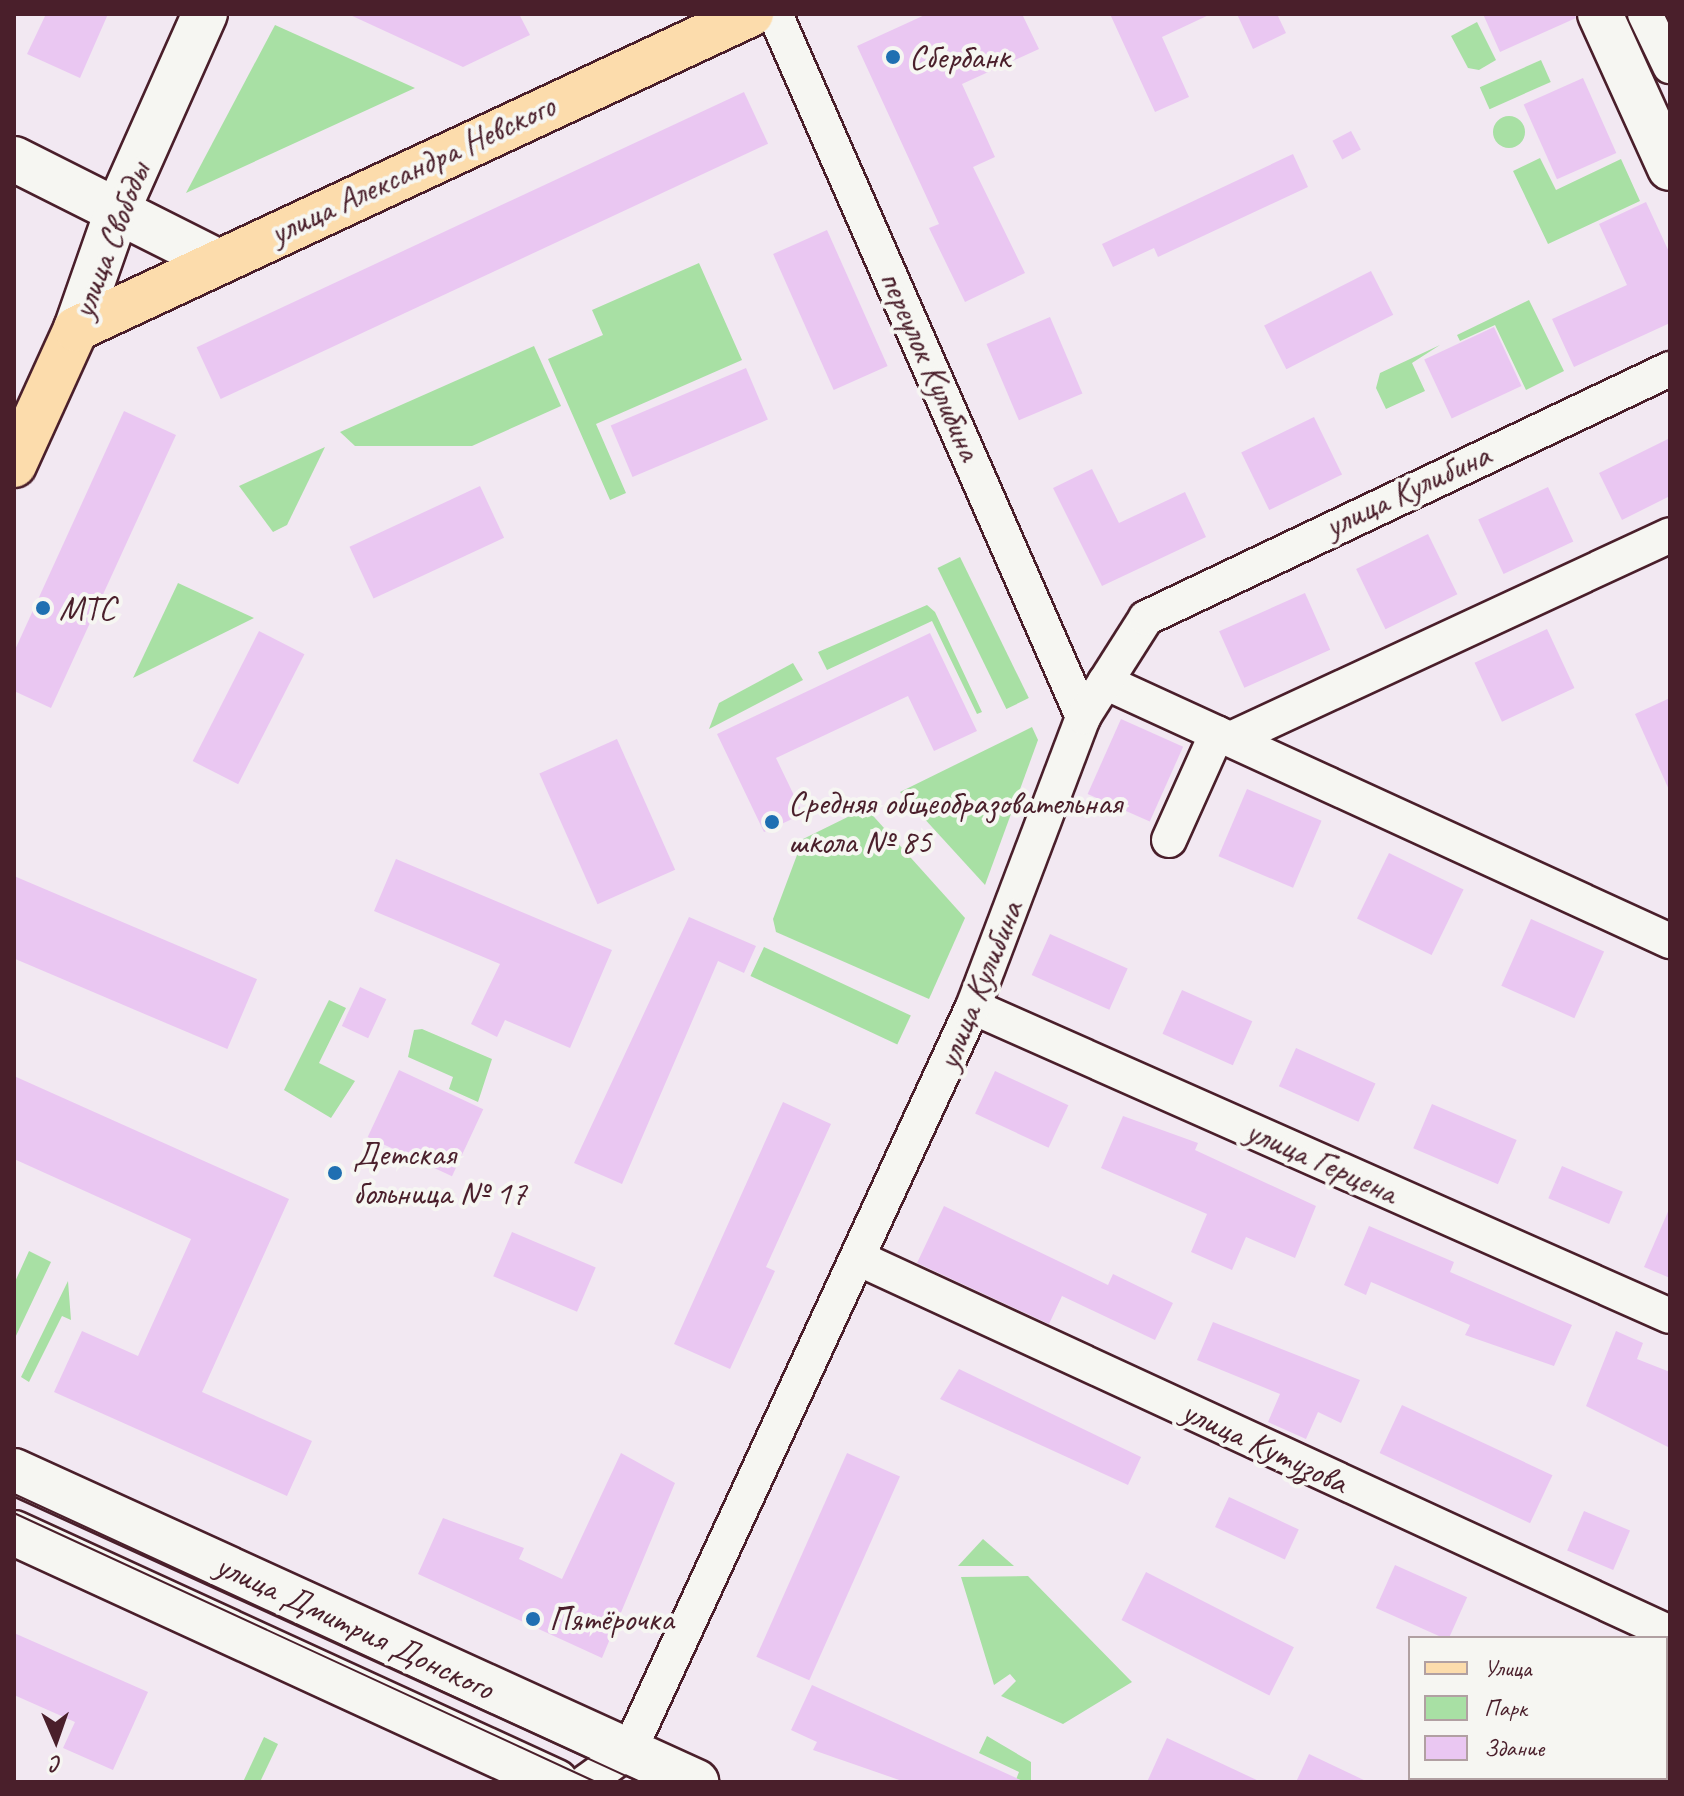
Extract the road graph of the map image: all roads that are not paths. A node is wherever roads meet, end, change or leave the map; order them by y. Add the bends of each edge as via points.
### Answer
1 (205, 14) edge
2 (751, 14) edge
3 (775, 14) edge
4 (1600, 14) edge
5 (1645, 14) edge
6 (1670, 66) edge
7 (14, 159) edge
8 (1670, 168) edge
9 (118, 209) junction
10 (215, 260) junction
11 (76, 329) junction
12 (1670, 369) edge
13 (14, 465) edge
14 (1670, 535) edge
15 (1105, 682) junction
16 (1083, 717) junction
17 (1224, 736) junction
18 (1169, 840) dead end
19 (1670, 941) edge
20 (973, 1007) junction
21 (860, 1259) junction
22 (1670, 1316) edge
23 (14, 1471) edge
24 (14, 1533) edge
25 (1670, 1633) edge
26 (629, 1751) junction
27 (556, 1782) edge
28 (586, 1782) edge
29 (696, 1782) edge

1 - 9 street, улица Свободы
2 - 10 main road, улица Александра Невского
3 - 16 street, переулок Кулибина
4 - 8 street
5 - 6 street
7 - 9 street
9 - 10 street
9 - 11 street, улица Свободы
10 - 11 main road, улица Александра Невского
11 - 13 main road, улица Свободы
12 - 15 street, улица Кулибина via 1290,543 1146,618
14 - 17 street
15 - 16 street, улица Кулибина
15 - 17 street
16 - 20 street, улица Кулибина
17 - 18 street
17 - 19 street
20 - 21 street, улица Кулибина
20 - 22 street, улица Герцена
21 - 25 street, улица Кутузова
21 - 26 street, улица Кулибина
23 - 26 street, улица Дмитрия Донского
24 - 27 street, улица Дмитрия Донского
26 - 28 street
26 - 29 street, улица Дмитрия Донского

